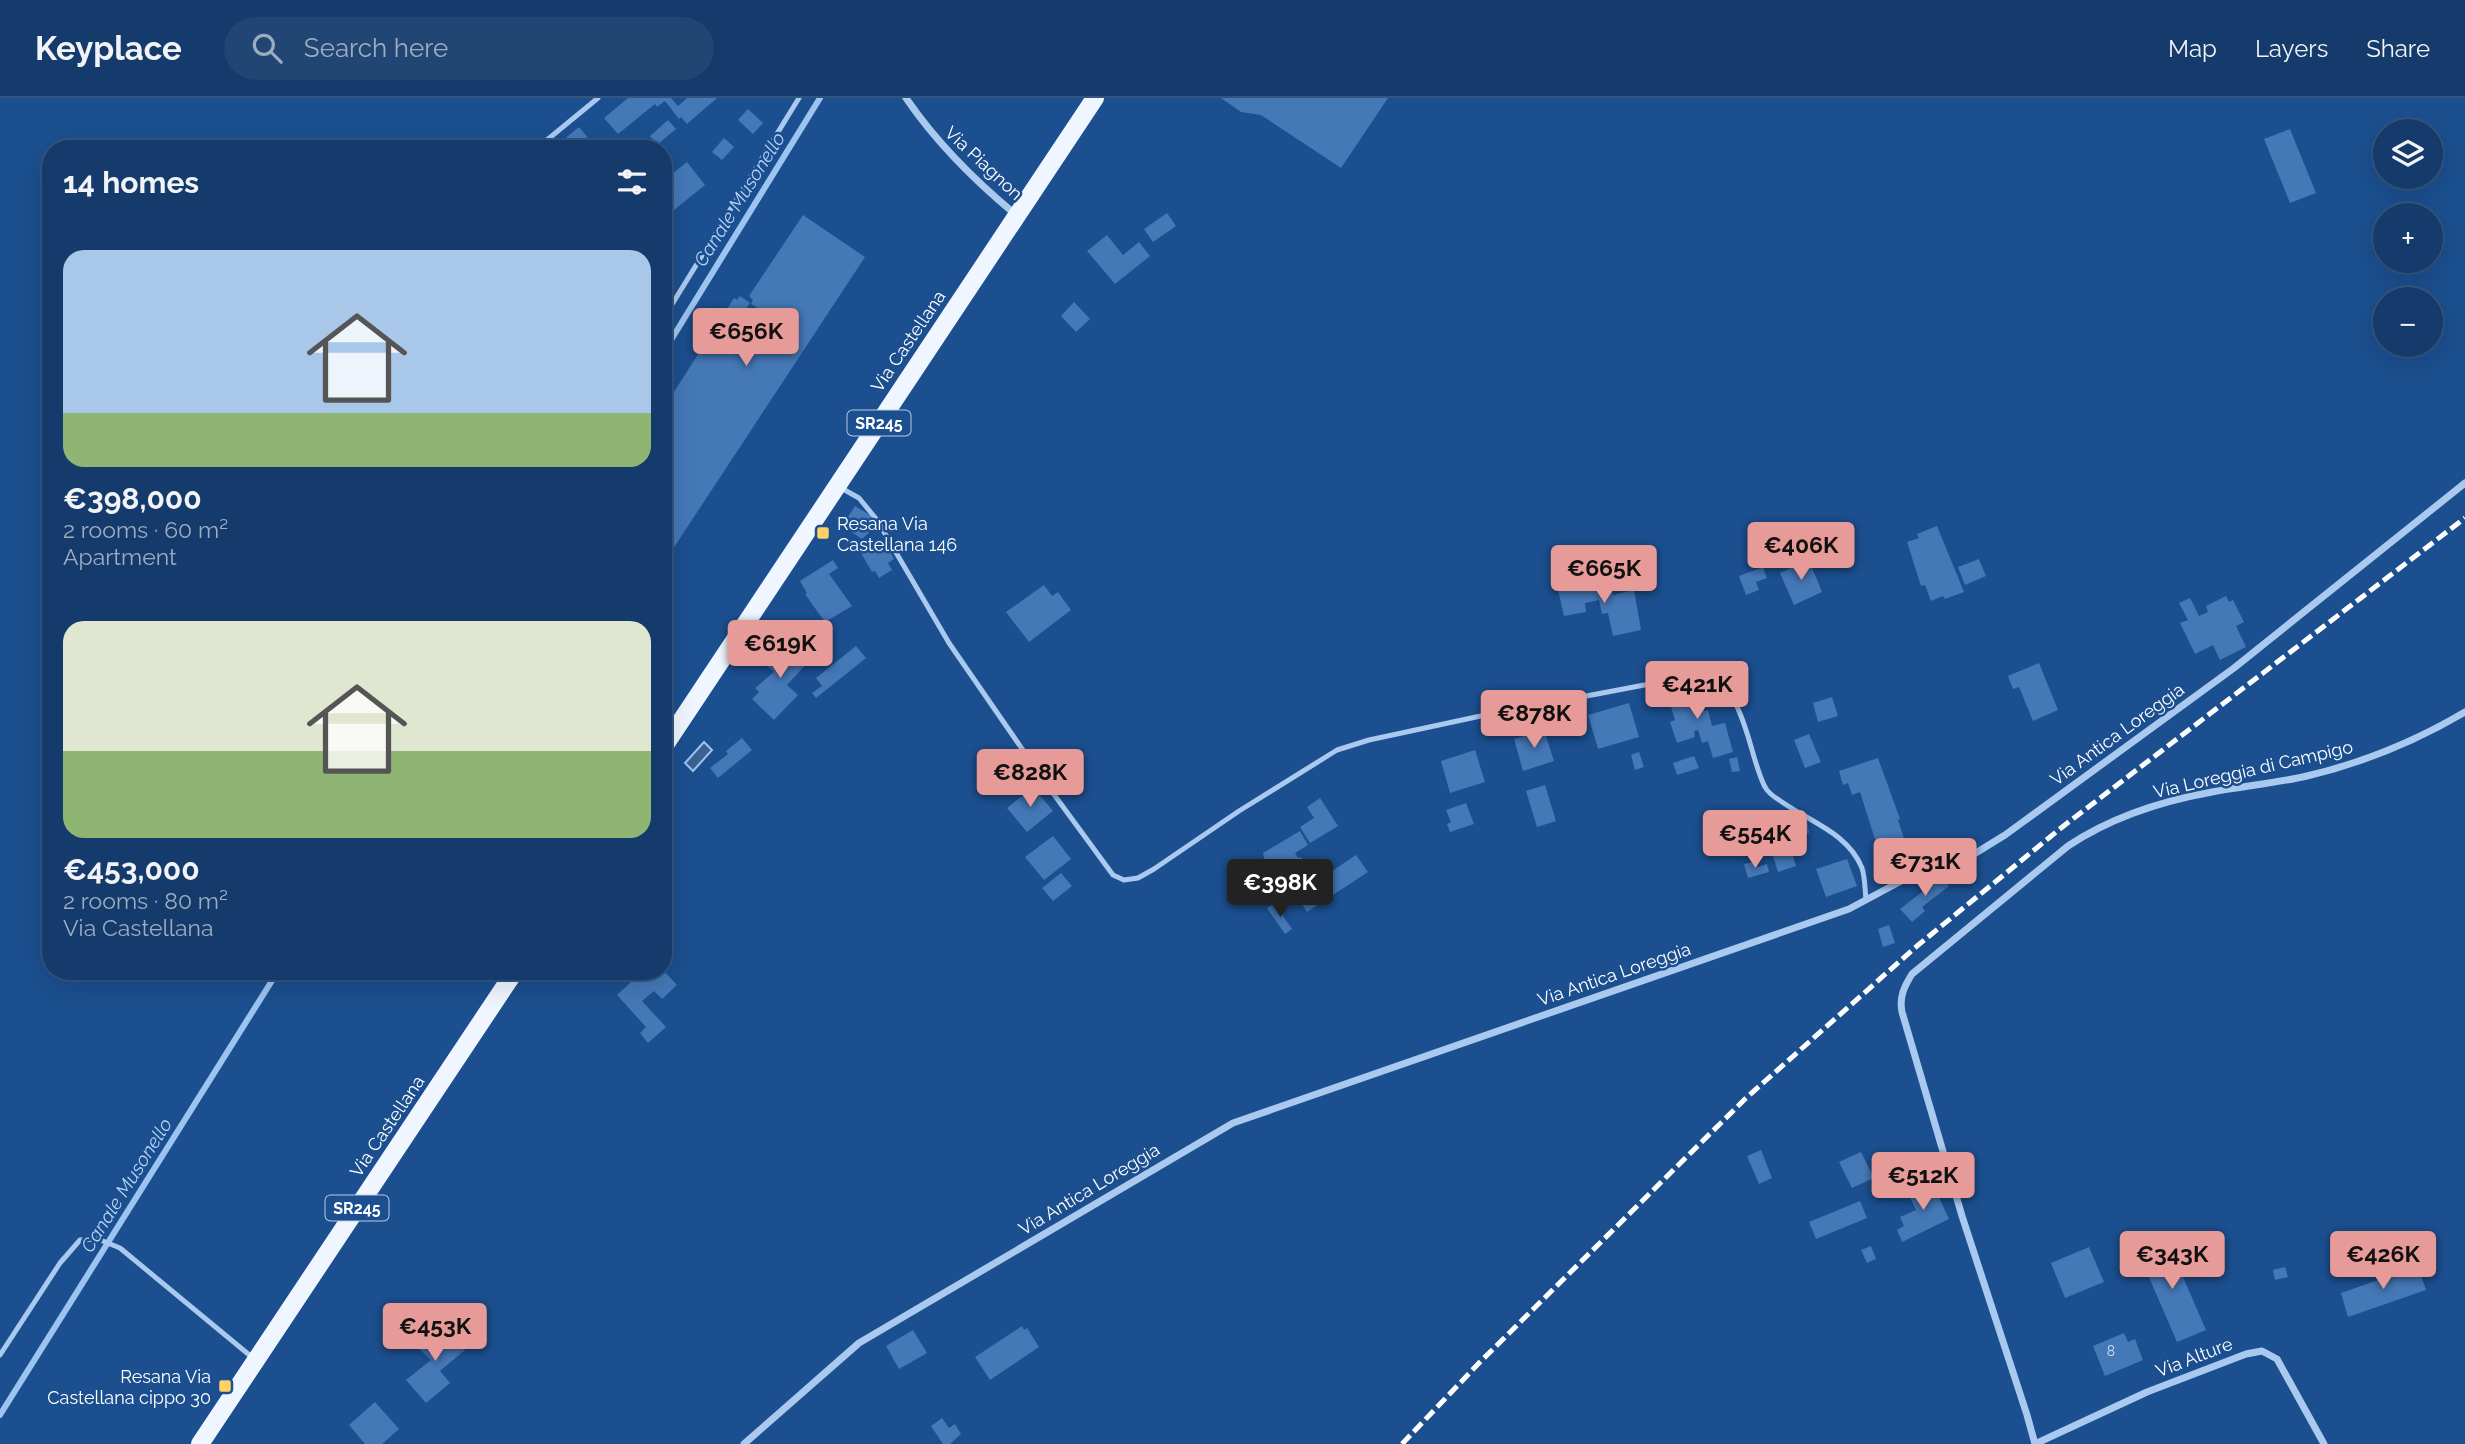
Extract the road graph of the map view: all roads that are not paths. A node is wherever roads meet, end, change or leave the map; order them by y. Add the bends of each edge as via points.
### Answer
1 (598, 98) edge
2 (799, 98) edge
3 (906, 98) edge
4 (1095, 98) edge
5 (547, 140) edge
6 (1017, 215) junction
7 (672, 304) edge
8 (2465, 483) edge
9 (837, 486) junction
10 (2465, 712) edge
11 (672, 734) edge
12 (1867, 900) junction
13 (509, 980) edge
14 (0, 1355) edge
15 (256, 1360) junction
16 (200, 1444) edge
17 (744, 1444) edge
18 (2035, 1444) edge
19 (2324, 1444) edge

1 - 5 lane
2 - 7 lane
3 - 6 street, Via Piagnon via 929,132
4 - 6 main road, Via Castellana / SR245
6 - 9 main road, Via Castellana / SR245
8 - 12 street, Via Antica Loreggia via 2234,668 2005,835 1953,867 1903,880
9 - 11 main road, Via Castellana / SR245
9 - 12 lane via 859,498 877,520 949,643 1113,875 1124,880 1154,869 1338,750 1476,717 1697,675 1709,676 1736,703 1765,788 1845,841 1862,869
10 - 18 street, Via Loreggia di Campigo via 2347,765 2304,777 2209,792 2095,830 2068,846 1907,982 1901,996 1902,1012
12 - 17 street, Via Antica Loreggia via 1233,1123 859,1343
13 - 15 main road, Via Castellana / SR245
14 - 15 lane via 60,1263 80,1240 98,1238 120,1248
15 - 16 main road, Via Castellana / SR245
18 - 19 street, Via Alture via 2147,1392 2262,1351 2277,1359

